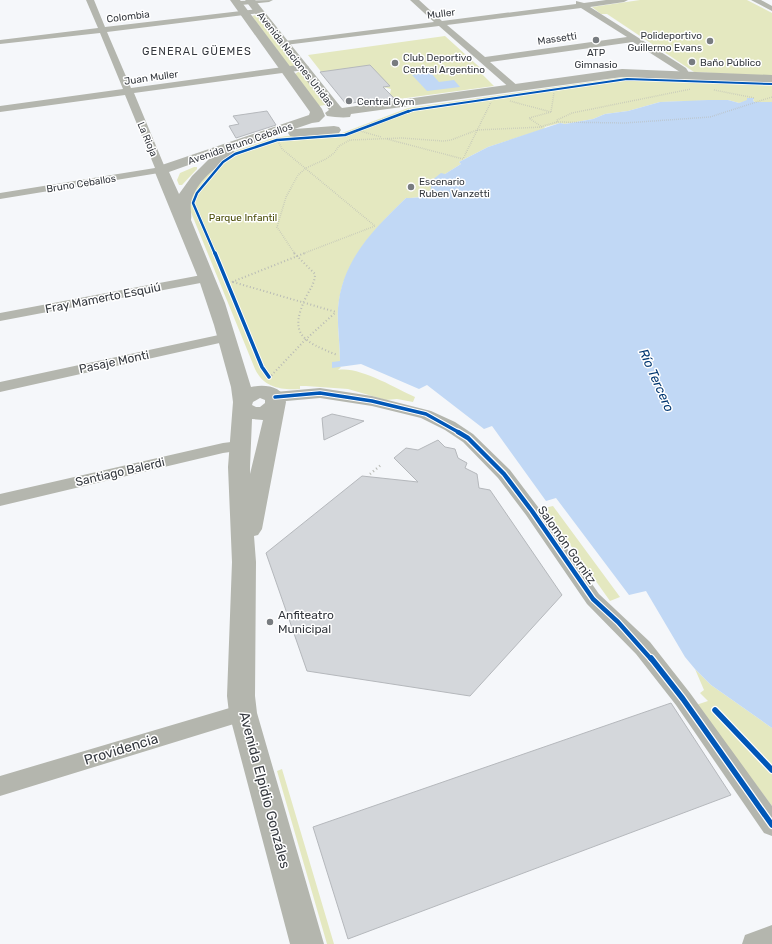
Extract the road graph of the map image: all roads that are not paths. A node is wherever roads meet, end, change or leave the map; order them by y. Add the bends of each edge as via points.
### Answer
1 (90, 0) edge
2 (269, 0) edge
3 (414, 0) edge
4 (574, 0) edge
5 (624, 0) edge
6 (755, 0) edge
7 (251, 1) edge
8 (582, 5) junction
9 (239, 6) edge
10 (772, 9) edge
11 (259, 11) junction
12 (441, 23) junction
13 (102, 30) junction
14 (634, 39) junction
15 (0, 42) edge
16 (285, 43) junction
17 (483, 60) junction
18 (304, 68) junction
19 (286, 70) junction
20 (687, 76) junction
21 (772, 78) edge
22 (516, 89) junction
23 (128, 91) junction
24 (412, 103) junction
25 (0, 109) edge
26 (339, 113) junction
27 (316, 118) junction
28 (348, 130) junction
29 (161, 170) junction
30 (0, 196) edge
31 (184, 220) junction
32 (207, 278) junction
33 (0, 317) edge
34 (228, 337) junction
35 (0, 387) edge
36 (272, 391) junction
37 (242, 403) junction
38 (240, 446) junction
39 (0, 500) edge
40 (244, 562) junction
41 (243, 713) junction
42 (0, 786) edge
43 (772, 825) edge
44 (772, 937) edge
45 (307, 944) edge
46 (754, 944) edge

1 - 13 street, La Rioja
2 - 7 street, Colombia
3 - 12 street
4 - 8 street
5 - 8 street, Muller
6 - 10 street
7 - 9 street, Colombia
7 - 11 main road, Avenida Naciones Unidas
8 - 12 street, Muller
8 - 14 street
9 - 11 street, Colombia
9 - 13 street, Colombia
9 - 19 main road, Avenida Naciones Unidas
11 - 16 main road, Avenida Naciones Unidas
12 - 16 street, Muller
12 - 17 street
13 - 15 street, Colombia
13 - 23 street, La Rioja
14 - 17 street, Massetti
14 - 20 street via 683,70
16 - 18 main road, Avenida Naciones Unidas
17 - 22 street
18 - 19 street, Juan Muller
18 - 26 main road, Avenida Naciones Unidas
19 - 23 street, Juan Muller
19 - 27 main road, Avenida Naciones Unidas via 317,112
20 - 21 main road, Avenida Bruno Ceballos
20 - 22 main road, Avenida Bruno Ceballos via 622,73
22 - 24 main road, Avenida Bruno Ceballos
23 - 25 street, Juan Muller
23 - 29 street, La Rioja
24 - 26 main road, Avenida Bruno Ceballos
24 - 28 main road, Avenida Bruno Ceballos
26 - 27 main road, Avenida Bruno Ceballos
26 - 28 main road via 354,120
27 - 28 main road via 316,126
27 - 29 main road, Avenida Bruno Ceballos
28 - 31 main road, Avenida Bruno Ceballos via 275,136 222,156 209,166 185,198
29 - 30 street, Bruno Ceballos
29 - 31 main road, La Rioja
31 - 32 main road, La Rioja
32 - 33 street, Fray Mamerto Esquiú
32 - 34 main road, Avenida Elpidio Gonzáles
34 - 35 street, Pasaje Monti
34 - 36 main road, Avenida Elpidio Gonzáles via 251,375
34 - 37 main road, Avenida Elpidio Gonzáles via 241,385
36 - 37 main road via 268,411 257,414 247,411
36 - 40 main road, Avenida Elpidio Gonzáles
36 - 43 street, Salomón Gornitz via 320,393 372,401 426,414 468,438 508,480 593,599 642,648 683,699
37 - 38 main road, Avenida Elpidio Gonzáles
38 - 39 street, Santiago Balerdi
38 - 40 main road, Avenida Elpidio Gonzáles
40 - 41 main road, Avenida Elpidio Gonzáles via 241,696
41 - 42 street, Providencia
41 - 45 main road, Avenida Elpidio Gonzáles
44 - 46 street

